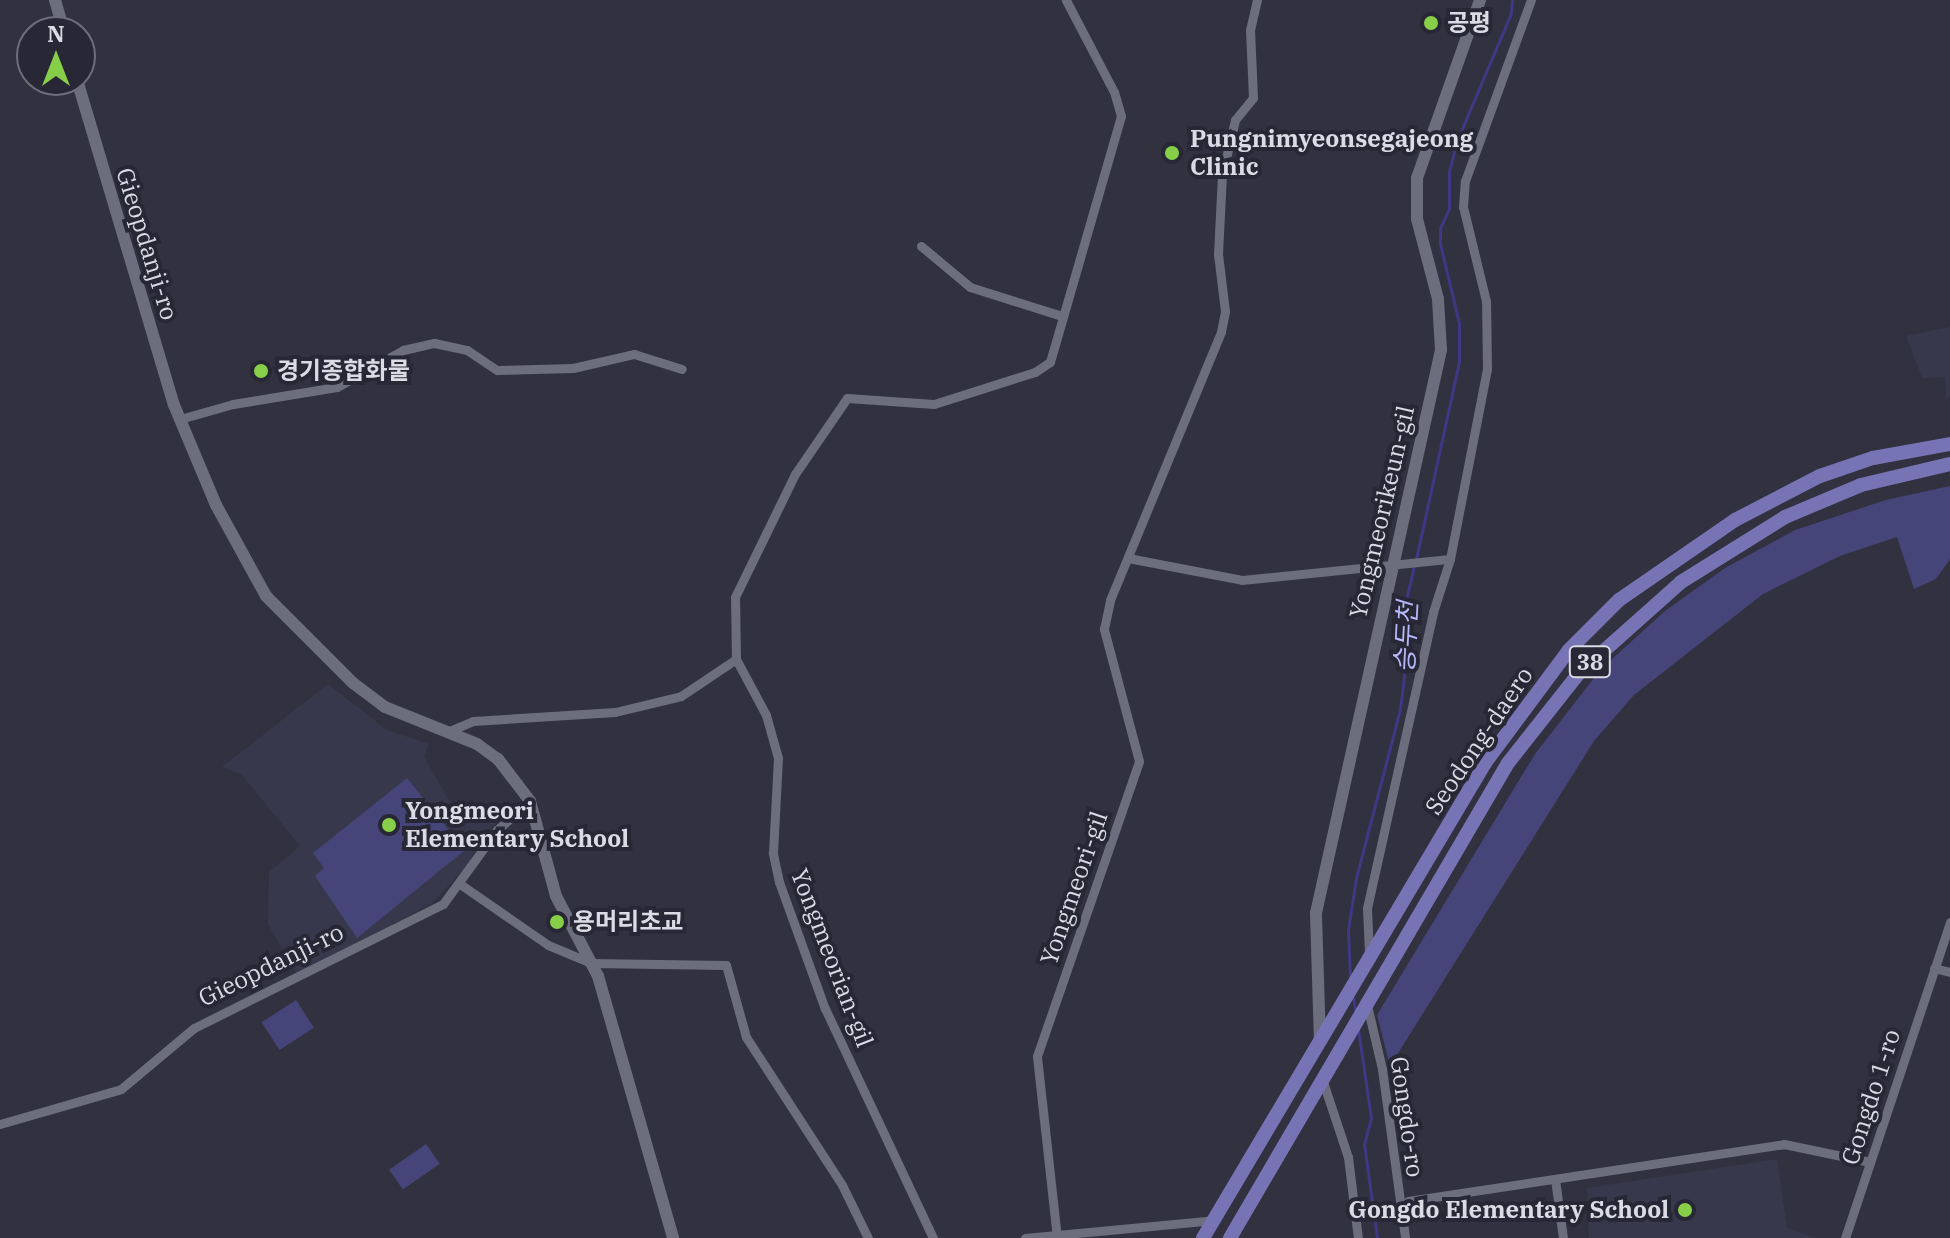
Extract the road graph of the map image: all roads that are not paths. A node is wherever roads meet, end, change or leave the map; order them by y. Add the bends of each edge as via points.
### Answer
1 (1066, 0) edge
2 (1257, 0) edge
3 (1480, 0) edge
4 (1531, 0) edge
5 (81, 96) edge
6 (921, 246) dead end
7 (1062, 316) junction
8 (682, 369) dead end
9 (180, 419) junction
10 (1950, 444) edge
11 (1948, 465) edge
12 (1128, 558) junction
13 (1445, 559) junction
14 (1400, 564) junction
15 (736, 659) junction
16 (447, 732) junction
17 (530, 801) junction
18 (460, 884) junction
19 (1950, 922) edge
20 (1366, 959) junction
21 (591, 963) junction
22 (1934, 968) junction
23 (1950, 972) edge
24 (1364, 1007) junction
25 (1323, 1036) junction
26 (1326, 1073) junction
27 (0, 1124) edge
28 (1870, 1162) junction
29 (1555, 1179) junction
30 (1408, 1201) dead end
31 (1214, 1220) junction
32 (1057, 1236) edge
33 (673, 1238) edge
34 (868, 1238) edge
35 (933, 1238) edge
36 (1025, 1238) edge
37 (1203, 1238) edge
38 (1230, 1238) edge
39 (1358, 1238) edge
40 (1405, 1238) edge
41 (1563, 1238) edge
42 (1845, 1238) edge

1 - 7 street, Yongmeorian-gil via 1121,116
2 - 12 street, Yongmeori-gil via 1250,30 1253,98 1235,120 1222,175 1221,332
3 - 14 street, Yongmeorikeun-gil via 1419,167 1417,219 1438,299 1441,350
4 - 13 street via 1465,181 1463,207 1486,301 1487,369
5 - 9 street, Gieopdanji-ro
6 - 7 street via 970,287
7 - 15 street, Yongmeorian-gil via 1050,362 1035,372 934,404 847,398 795,474 744,572 735,597
8 - 9 street via 634,354 573,368 497,370 467,350 434,343 403,350 337,387 233,404
9 - 16 street, Gieopdanji-ro via 216,505 266,596 385,707
10 - 20 main road, Seodong-daero / 38 via 1873,458 1820,476 1681,554 1619,600 1524,706
11 - 24 main road, Seodong-daero / 38 via 1861,485 1785,517 1681,582 1617,636 1548,708 1508,763
12 - 14 street via 1242,580
12 - 32 street, Yongmeori-gil via 1104,629 1139,761 1037,1056
13 - 14 street
13 - 20 street via 1367,908
14 - 25 street, Yongmeorikeun-gil via 1316,913
15 - 16 street via 681,696 615,712 473,721
15 - 35 street, Yongmeorian-gil via 774,735 779,779 773,853 794,929 831,1022
16 - 17 street, Gieopdanji-ro via 498,759
17 - 18 street, Gieopdanji-ro via 497,830
17 - 21 street, Gieopdanji-ro via 556,896
18 - 21 street via 548,945
18 - 27 street, Gieopdanji-ro via 443,904 194,1028 121,1089
19 - 22 street, Gongdo 1-ro
20 - 25 main road, Seodong-daero / 38
21 - 33 street, Gieopdanji-ro
21 - 34 street via 726,965 746,1037 842,1185
22 - 23 street
22 - 28 street, Gongdo 1-ro
24 - 26 main road, Seodong-daero / 38
24 - 40 street, Gongdo-ro via 1382,1069
25 - 31 main road, Seodong-daero / 38
26 - 38 main road, Seodong-daero / 38
26 - 39 street via 1348,1157
28 - 29 street via 1784,1144
28 - 42 street, Gongdo 1-ro
29 - 30 street
29 - 41 street
31 - 32 street
31 - 37 main road, Seodong-daero / 38
32 - 36 street

